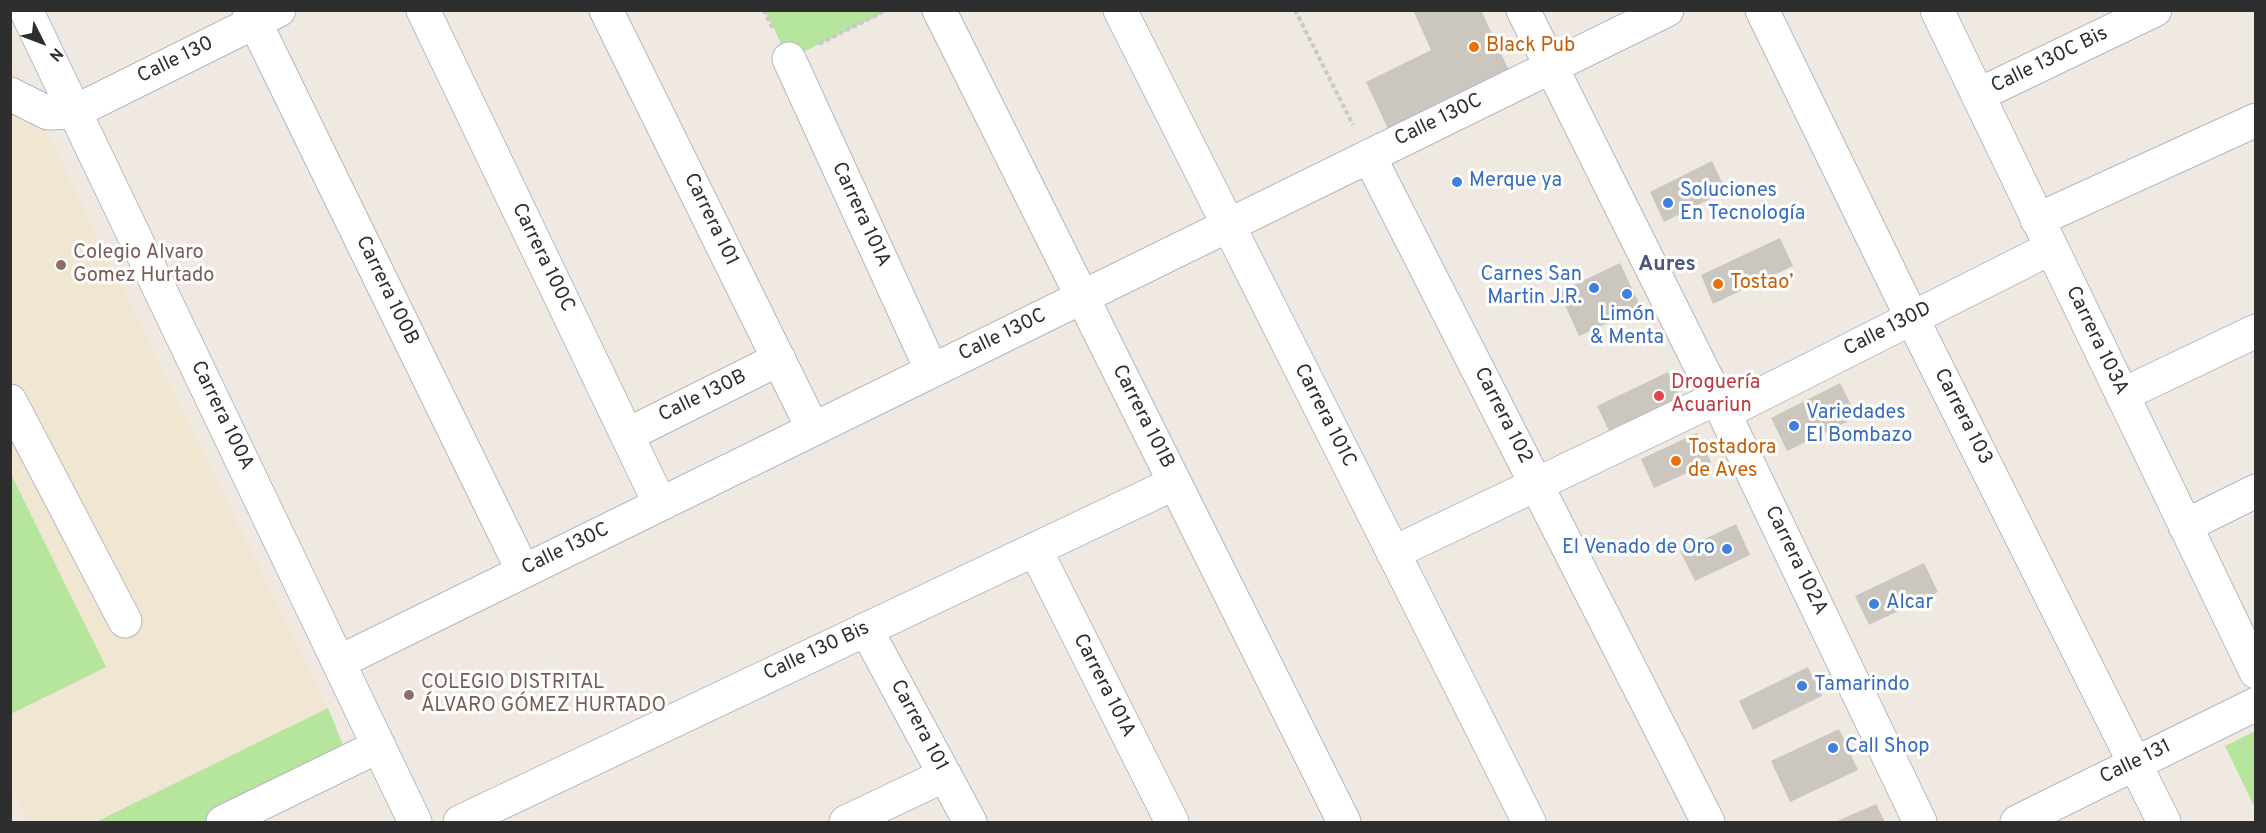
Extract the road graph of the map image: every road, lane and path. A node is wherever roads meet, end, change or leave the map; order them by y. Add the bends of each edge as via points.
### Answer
1 (26, 10) edge
2 (423, 10) edge
3 (606, 10) edge
4 (887, 10) edge
5 (939, 10) edge
6 (1120, 10) edge
7 (1295, 10) edge
8 (1522, 10) edge
9 (1667, 10) edge
10 (1762, 10) edge
11 (1937, 10) edge
12 (2155, 10) edge
13 (261, 14) edge
14 (789, 59) joint
15 (1550, 67) junction
16 (10, 93) edge
17 (1978, 95) junction
18 (74, 112) junction
19 (2256, 120) edge
20 (1369, 156) junction
21 (2037, 219) junction
22 (1228, 225) junction
23 (2051, 248) junction
24 (1082, 297) junction
25 (1912, 318) junction
26 (2256, 331) edge
27 (779, 359) junction
28 (932, 371) junction
29 (2122, 395) junction
30 (10, 401) edge
31 (1720, 406) junction
32 (813, 429) junction
33 (627, 435) junction
34 (1174, 483) junction
35 (1536, 484) junction
36 (2256, 491) edge
37 (660, 504) junction
38 (2185, 526) junction
39 (1035, 549) junction
40 (1393, 553) junction
41 (523, 571) junction
42 (125, 621) dead end
43 (867, 629) junction
44 (339, 662) junction
45 (2256, 672) edge
46 (2256, 704) edge
47 (379, 746) junction
48 (2136, 764) junction
49 (945, 775) junction
50 (223, 822) edge
51 (415, 822) edge
52 (460, 822) edge
53 (846, 822) edge
54 (970, 822) edge
55 (1172, 822) edge
56 (1344, 822) edge
57 (1529, 822) edge
58 (1708, 822) edge
59 (1920, 822) edge
60 (2017, 822) edge
61 (2164, 822) edge

1 - 18 street, Carrera 100A
2 - 33 street, Carrera 100C
3 - 27 street, Carrera 101
4 - 14 path
5 - 24 street, Carrera 101B
6 - 22 street, Carrera 101C
7 - 20 path
8 - 15 street, Carrera 102A
9 - 15 street, Calle 130C
10 - 25 street, Carrera 103
11 - 17 street, Carrera 103A
12 - 17 street, Calle 130C Bis
13 - 18 street, Calle 130
13 - 41 street, Carrera 100B
14 - 28 street, Carrera 101A
15 - 20 street, Calle 130C
15 - 31 street, Carrera 102A
16 - 18 street via 48,113
17 - 21 street, Carrera 103A
18 - 44 street, Carrera 100A
19 - 21 street
20 - 22 street, Calle 130C
20 - 35 street, Carrera 102
21 - 23 street, Carrera 103A
22 - 24 street, Calle 130C
22 - 40 street, Carrera 101C
23 - 25 street, Calle 130D
23 - 29 street, Carrera 103A
24 - 28 street, Calle 130C
24 - 34 street, Carrera 101B
25 - 31 street, Calle 130D
25 - 48 street, Carrera 103
26 - 29 street
27 - 32 street, Carrera 101
27 - 33 street, Calle 130B
28 - 32 street, Calle 130C
29 - 38 street, Carrera 103A
30 - 42 street
31 - 35 street, Calle 130D
31 - 59 street, Carrera 102A
32 - 37 street, Calle 130C
33 - 37 street, Carrera 100C
34 - 39 street, Calle 130 Bis
34 - 56 street, Carrera 101B
35 - 40 street, Calle 130D
35 - 58 street, Carrera 102
36 - 38 street
37 - 41 street, Calle 130C
38 - 45 street, Carrera 103A
39 - 43 street, Calle 130 Bis
39 - 55 street, Carrera 101A
40 - 57 street, Carrera 101C
41 - 44 street, Calle 130C
43 - 49 street, Carrera 101
43 - 52 street, Calle 130 Bis
44 - 47 street, Carrera 100A
46 - 48 street, Calle 131
47 - 50 street
47 - 51 street, Carrera 100A
48 - 60 street, Calle 131
48 - 61 street, Carrera 103
49 - 53 street
49 - 54 street, Carrera 101

